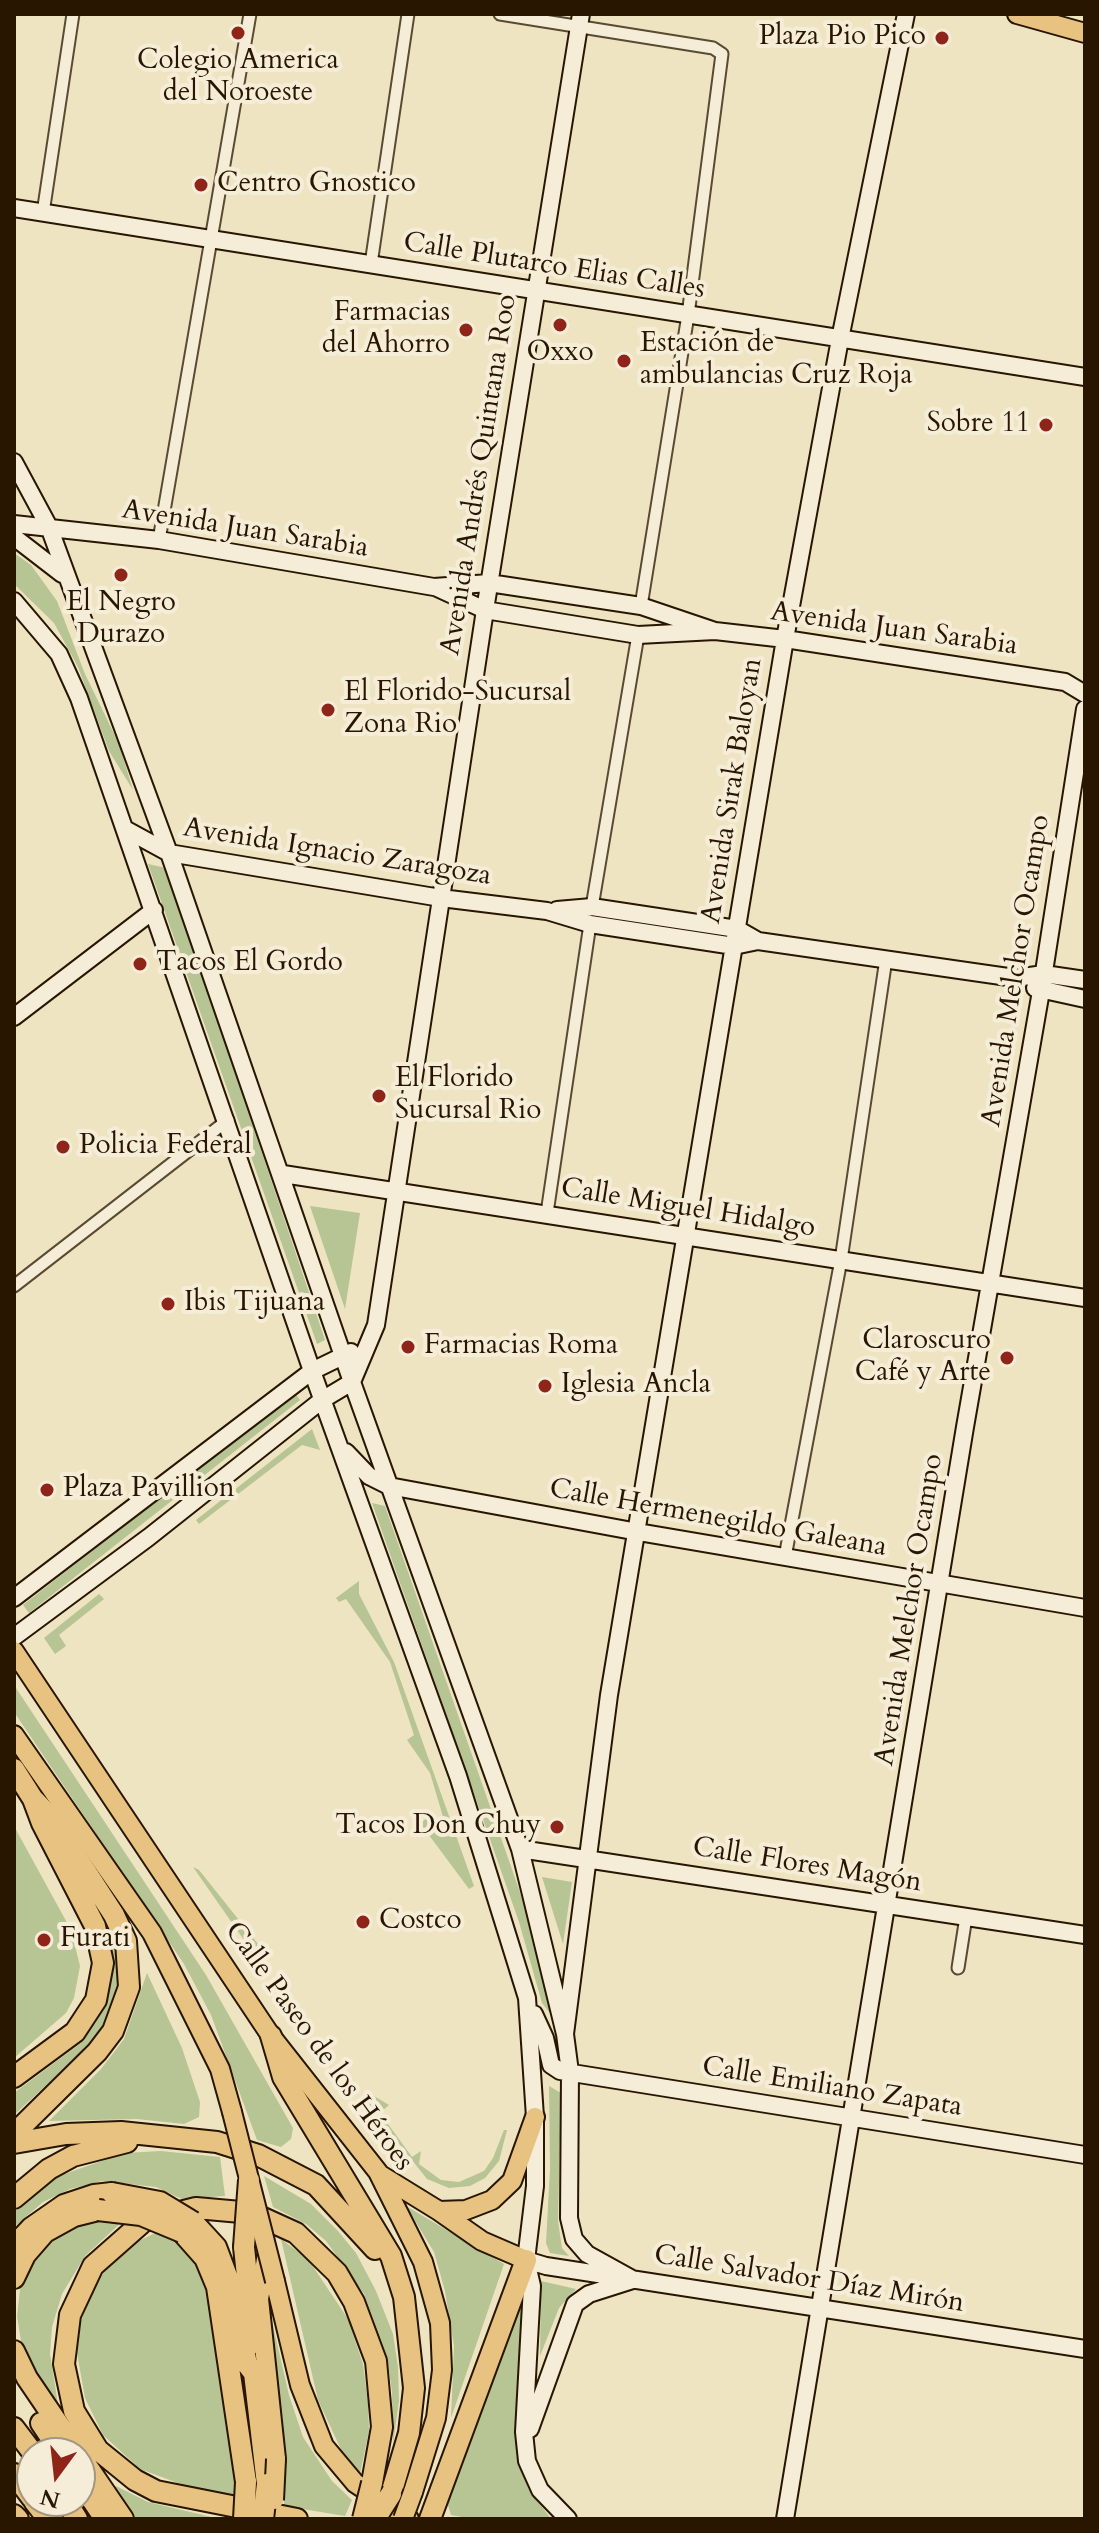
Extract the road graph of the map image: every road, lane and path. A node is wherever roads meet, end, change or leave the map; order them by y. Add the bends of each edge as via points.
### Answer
1 (73, 14) edge
2 (250, 14) edge
3 (408, 14) edge
4 (500, 14) edge
5 (906, 14) edge
6 (1017, 14) edge
7 (580, 20) edge
8 (1085, 33) edge
9 (14, 208) edge
10 (43, 213) junction
11 (211, 239) junction
12 (371, 264) junction
13 (536, 291) junction
14 (688, 315) junction
15 (840, 339) junction
16 (1085, 377) edge
17 (14, 462) edge
18 (14, 470) edge
19 (30, 487) junction
20 (14, 524) edge
21 (49, 527) junction
22 (14, 537) edge
23 (159, 540) junction
24 (66, 578) junction
25 (489, 583) junction
26 (434, 587) junction
27 (14, 601) edge
28 (641, 606) junction
29 (485, 610) junction
30 (715, 631) junction
31 (638, 635) junction
32 (785, 639) junction
33 (1085, 677) edge
34 (1065, 682) junction
35 (1085, 694) edge
36 (1085, 709) edge
37 (125, 829) junction
38 (169, 853) junction
39 (441, 898) junction
40 (154, 910) junction
41 (591, 916) junction
42 (735, 938) junction
43 (886, 959) junction
44 (1044, 974) junction
45 (1015, 978) junction
46 (1085, 980) edge
47 (1041, 991) junction
48 (1085, 999) edge
49 (14, 1017) edge
50 (228, 1120) junction
51 (283, 1174) junction
52 (397, 1192) junction
53 (547, 1213) junction
54 (687, 1235) junction
55 (841, 1260) junction
56 (990, 1285) junction
57 (14, 1286) edge
58 (1085, 1298) edge
59 (369, 1344) junction
60 (343, 1355) junction
61 (312, 1371) junction
62 (352, 1382) junction
63 (322, 1400) junction
64 (342, 1447) junction
65 (389, 1486) junction
66 (638, 1532) junction
67 (785, 1557) junction
68 (942, 1583) junction
69 (14, 1598) edge
70 (1085, 1608) edge
71 (14, 1637) edge
72 (14, 1651) edge
73 (14, 1735) edge
74 (14, 1769) edge
75 (33, 1799) junction
76 (520, 1849) junction
77 (590, 1859) junction
78 (887, 1904) junction
79 (966, 1917) junction
80 (1085, 1935) edge
81 (958, 1968) dead end
82 (527, 1998) junction
83 (565, 2034) junction
84 (271, 2036) junction
85 (570, 2072) junction
86 (14, 2077) edge
87 (535, 2117) junction
88 (850, 2119) junction
89 (14, 2134) edge
90 (171, 2135) junction
91 (14, 2143) edge
92 (1085, 2155) edge
93 (378, 2172) junction
94 (249, 2180) junction
95 (14, 2198) edge
96 (439, 2211) junction
97 (187, 2227) junction
98 (14, 2246) edge
99 (267, 2252) junction
100 (526, 2260) junction
101 (14, 2278) edge
102 (634, 2280) junction
103 (404, 2297) junction
104 (820, 2306) junction
105 (1085, 2349) edge
106 (14, 2351) edge
107 (254, 2373) junction
108 (14, 2380) edge
109 (51, 2437) edge
110 (67, 2437) edge
111 (526, 2448) junction
112 (96, 2479) edge
113 (256, 2483) junction
114 (123, 2519) edge
115 (244, 2519) edge
116 (263, 2519) edge
117 (271, 2519) edge
118 (297, 2519) edge
119 (363, 2519) edge
120 (375, 2519) edge
121 (406, 2519) edge
122 (430, 2519) edge
123 (568, 2519) edge
124 (785, 2519) edge

1 - 10 street
2 - 11 street
3 - 12 street
4 - 7 street
5 - 15 street, Avenida Sirak Baloyan
6 - 8 main road
7 - 13 street, Avenida Andrés Quintana Roo
7 - 14 street via 722,54
9 - 10 street, Calle Plutarco Elias Calles
10 - 11 street, Calle Plutarco Elias Calles
11 - 12 street, Calle Plutarco Elias Calles
11 - 23 street
12 - 13 street, Calle Plutarco Elias Calles
13 - 14 street, Calle Plutarco Elias Calles
13 - 25 street, Avenida Andrés Quintana Roo
14 - 15 street, Calle Plutarco Elias Calles
14 - 28 street
15 - 16 street, Calle Plutarco Elias Calles
15 - 32 street, Avenida Sirak Baloyan
17 - 19 street
18 - 19 street
19 - 21 street
20 - 21 street, Avenida Juan Sarabia
21 - 23 street, Avenida Juan Sarabia
21 - 24 street
22 - 24 street
23 - 26 street, Avenida Juan Sarabia
24 - 38 street
25 - 26 street, Avenida Juan Sarabia
25 - 28 street, Avenida Juan Sarabia
25 - 29 street, Avenida Andrés Quintana Roo
26 - 29 street, Avenida Juan Sarabia
27 - 37 street via 59,654
28 - 30 street, Avenida Juan Sarabia
29 - 31 street, Avenida Juan Sarabia
29 - 39 street, Avenida Andrés Quintana Roo
30 - 31 street, Avenida Juan Sarabia
30 - 32 street, Avenida Juan Sarabia
31 - 41 street
32 - 34 street, Avenida Juan Sarabia
32 - 42 street, Avenida Sirak Baloyan
33 - 34 street, Avenida Juan Sarabia
34 - 35 street, Avenida Juan Sarabia
36 - 44 street, Avenida Melchor Ocampo
37 - 38 street, Avenida Ignacio Zaragoza
37 - 40 street
38 - 39 street, Avenida Ignacio Zaragoza
38 - 51 street
39 - 41 street, Avenida Ignacio Zaragoza
39 - 52 street, Avenida Andrés Quintana Roo
40 - 49 street
40 - 50 street
41 - 42 street, Avenida Ignacio Zaragoza
41 - 53 street
42 - 43 street, Avenida Ignacio Zaragoza
42 - 54 street, Avenida Sirak Baloyan
43 - 45 street, Avenida Ignacio Zaragoza
43 - 55 street
44 - 45 street, Avenida Ignacio Zaragoza
44 - 46 street, Avenida Ignacio Zaragoza
44 - 47 street, Avenida Melchor Ocampo
45 - 47 street, Avenida Ignacio Zaragoza
47 - 48 street, Avenida Ignacio Zaragoza
47 - 56 street, Avenida Melchor Ocampo
50 - 57 street
50 - 61 street
51 - 52 street, Calle Miguel Hidalgo
51 - 60 street
52 - 53 street, Calle Miguel Hidalgo
52 - 59 street, Avenida Andrés Quintana Roo
53 - 54 street, Calle Miguel Hidalgo
54 - 55 street, Calle Miguel Hidalgo
54 - 66 street, Avenida Sirak Baloyan
55 - 56 street, Calle Miguel Hidalgo
55 - 67 street
56 - 58 street, Calle Miguel Hidalgo
56 - 68 street, Avenida Melchor Ocampo
59 - 60 street
59 - 62 street, Avenida Andrés Quintana Roo
60 - 61 street
60 - 62 street
61 - 63 street
61 - 69 street
62 - 63 street
62 - 65 street
63 - 64 street
63 - 71 street
64 - 65 street via 369,1476
64 - 82 street via 458,1776
65 - 66 street, Calle Hermenegildo Galeana
65 - 76 street
66 - 67 street, Calle Hermenegildo Galeana
66 - 77 street, Avenida Sirak Baloyan via 609,1695
67 - 68 street, Calle Hermenegildo Galeana
68 - 70 street, Calle Hermenegildo Galeana
68 - 78 street, Avenida Melchor Ocampo
72 - 84 main road, Calle Paseo de los Héroes
73 - 94 main road, Calle Paseo de los Héroes, bridge via 152,1933 220,2069
74 - 75 highway
75 - 86 highway via 95,1926 103,1963 96,2000 75,2032
75 - 89 highway via 52,1819 114,1915 126,1941 129,1987 113,2031 97,2052
76 - 77 street, Calle Flores Magón
76 - 83 street
77 - 78 street, Calle Flores Magón
77 - 83 street, Avenida Sirak Baloyan
78 - 79 street, Calle Flores Magón
78 - 88 street, Avenida Melchor Ocampo
79 - 80 street, Calle Flores Magón
79 - 81 street
82 - 85 street via 551,2065
82 - 87 street
83 - 85 street
84 - 93 main road, Calle Paseo de los Héroes
84 - 103 highway via 283,2077 391,2256
85 - 88 street, Calle Emiliano Zapata
85 - 102 street via 569,2218 574,2239 587,2254
87 - 96 main road via 518,2170 503,2192 466,2210
87 - 100 street via 535,2186
88 - 92 street, Calle Emiliano Zapata
88 - 104 street, Avenida Melchor Ocampo
90 - 91 highway via 66,2134
90 - 95 highway via 73,2156
90 - 103 highway via 258,2155 316,2185 360,2230
93 - 96 main road
93 - 121 main road, Calle Paseo de los Héroes, bridge via 423,2262 440,2323 441,2391
94 - 99 main road, Calle Paseo de los Héroes, bridge
94 - 107 highway, bridge via 244,2247
96 - 100 main road via 482,2241
97 - 98 highway, bridge via 160,2202 112,2193 64,2205
97 - 101 highway, bridge via 98,2210 74,2216 45,2232
97 - 107 highway via 220,2255 247,2364
97 - 113 highway via 217,2287
99 - 117 main road, bridge via 259,2299 276,2459
99 - 121 main road, Calle Paseo de los Héroes, bridge via 300,2385 324,2446 355,2483
100 - 102 street, Calle Salvador Díaz Mirón
100 - 111 street via 532,2286 523,2410
100 - 122 highway
102 - 104 street, Calle Salvador Díaz Mirón
102 - 111 street via 575,2304 538,2400
103 - 120 highway, bridge via 414,2388 409,2433 391,2494
104 - 105 street, Calle Salvador Díaz Mirón
104 - 124 street, Avenida Melchor Ocampo
106 - 110 highway
107 - 113 highway
108 - 109 highway
111 - 123 street via 540,2490
112 - 114 highway
113 - 115 highway, bridge
113 - 116 highway, bridge
118 - 119 highway, bridge via 156,2491 98,2450 74,2411 64,2364 75,2303 93,2266 144,2221 196,2208 252,2213 296,2233 337,2273 376,2361 382,2427

